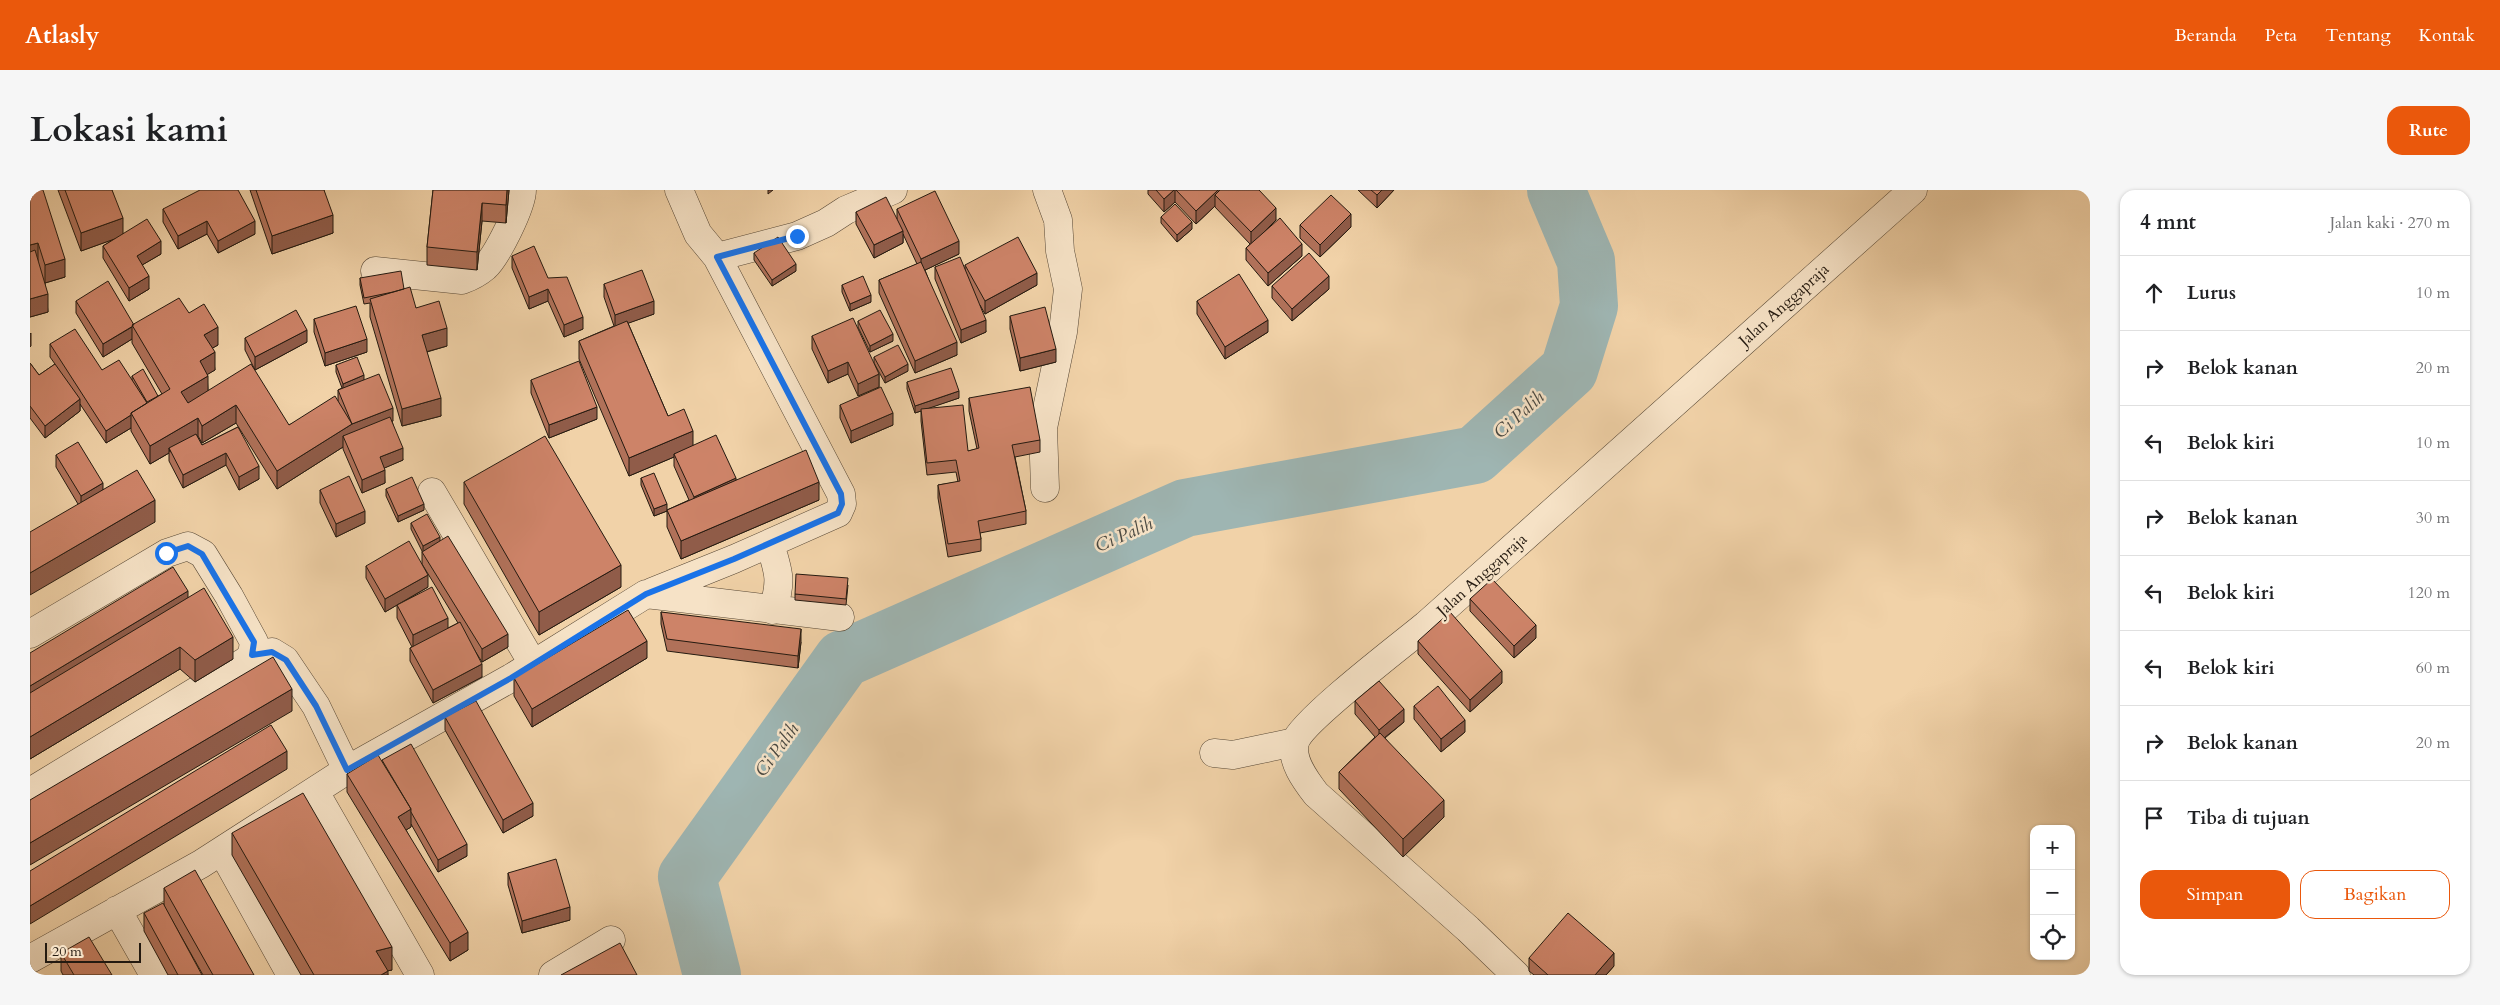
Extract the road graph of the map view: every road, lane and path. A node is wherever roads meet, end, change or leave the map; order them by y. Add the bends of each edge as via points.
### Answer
1 (522, 190) edge
2 (679, 190) edge
3 (893, 190) edge
4 (1047, 190) edge
5 (1913, 190) edge
6 (717, 257) junction
7 (376, 271) dead end
8 (1045, 488) dead end
9 (432, 492) dead end
10 (770, 544) junction
11 (646, 594) junction
12 (773, 610) junction
13 (840, 618) dead end
14 (30, 634) edge
15 (252, 655) junction
16 (533, 664) junction
17 (1295, 742) junction
18 (1214, 753) dead end
19 (347, 770) junction
20 (30, 792) edge
21 (315, 792) junction
22 (222, 851) junction
23 (117, 910) junction
24 (611, 940) dead end
25 (30, 959) edge
26 (154, 975) edge
27 (291, 975) edge
28 (420, 975) edge
29 (553, 975) edge
30 (1516, 975) edge

1 - 7 street via 511,225 486,266 473,276 462,280
2 - 6 street via 698,234
3 - 6 street via 797,236
4 - 8 street via 1058,220 1068,289 1063,332 1043,428
5 - 17 street, Jalan Anggapraja via 1426,625 1361,678 1304,729
6 - 10 street via 841,494 842,504 838,513
9 - 16 street
10 - 11 street
10 - 12 street via 780,574
11 - 12 street
11 - 16 street
12 - 13 street
14 - 15 street via 166,553 188,546 202,554 229,596 254,642
15 - 19 street via 272,652 286,660 316,706
15 - 20 street via 246,662
16 - 19 street
17 - 18 street via 1233,755
17 - 30 street via 1303,778 1316,794
19 - 21 street
21 - 22 street
21 - 28 street
22 - 23 street
22 - 27 street
23 - 25 street
23 - 26 street
24 - 29 street

